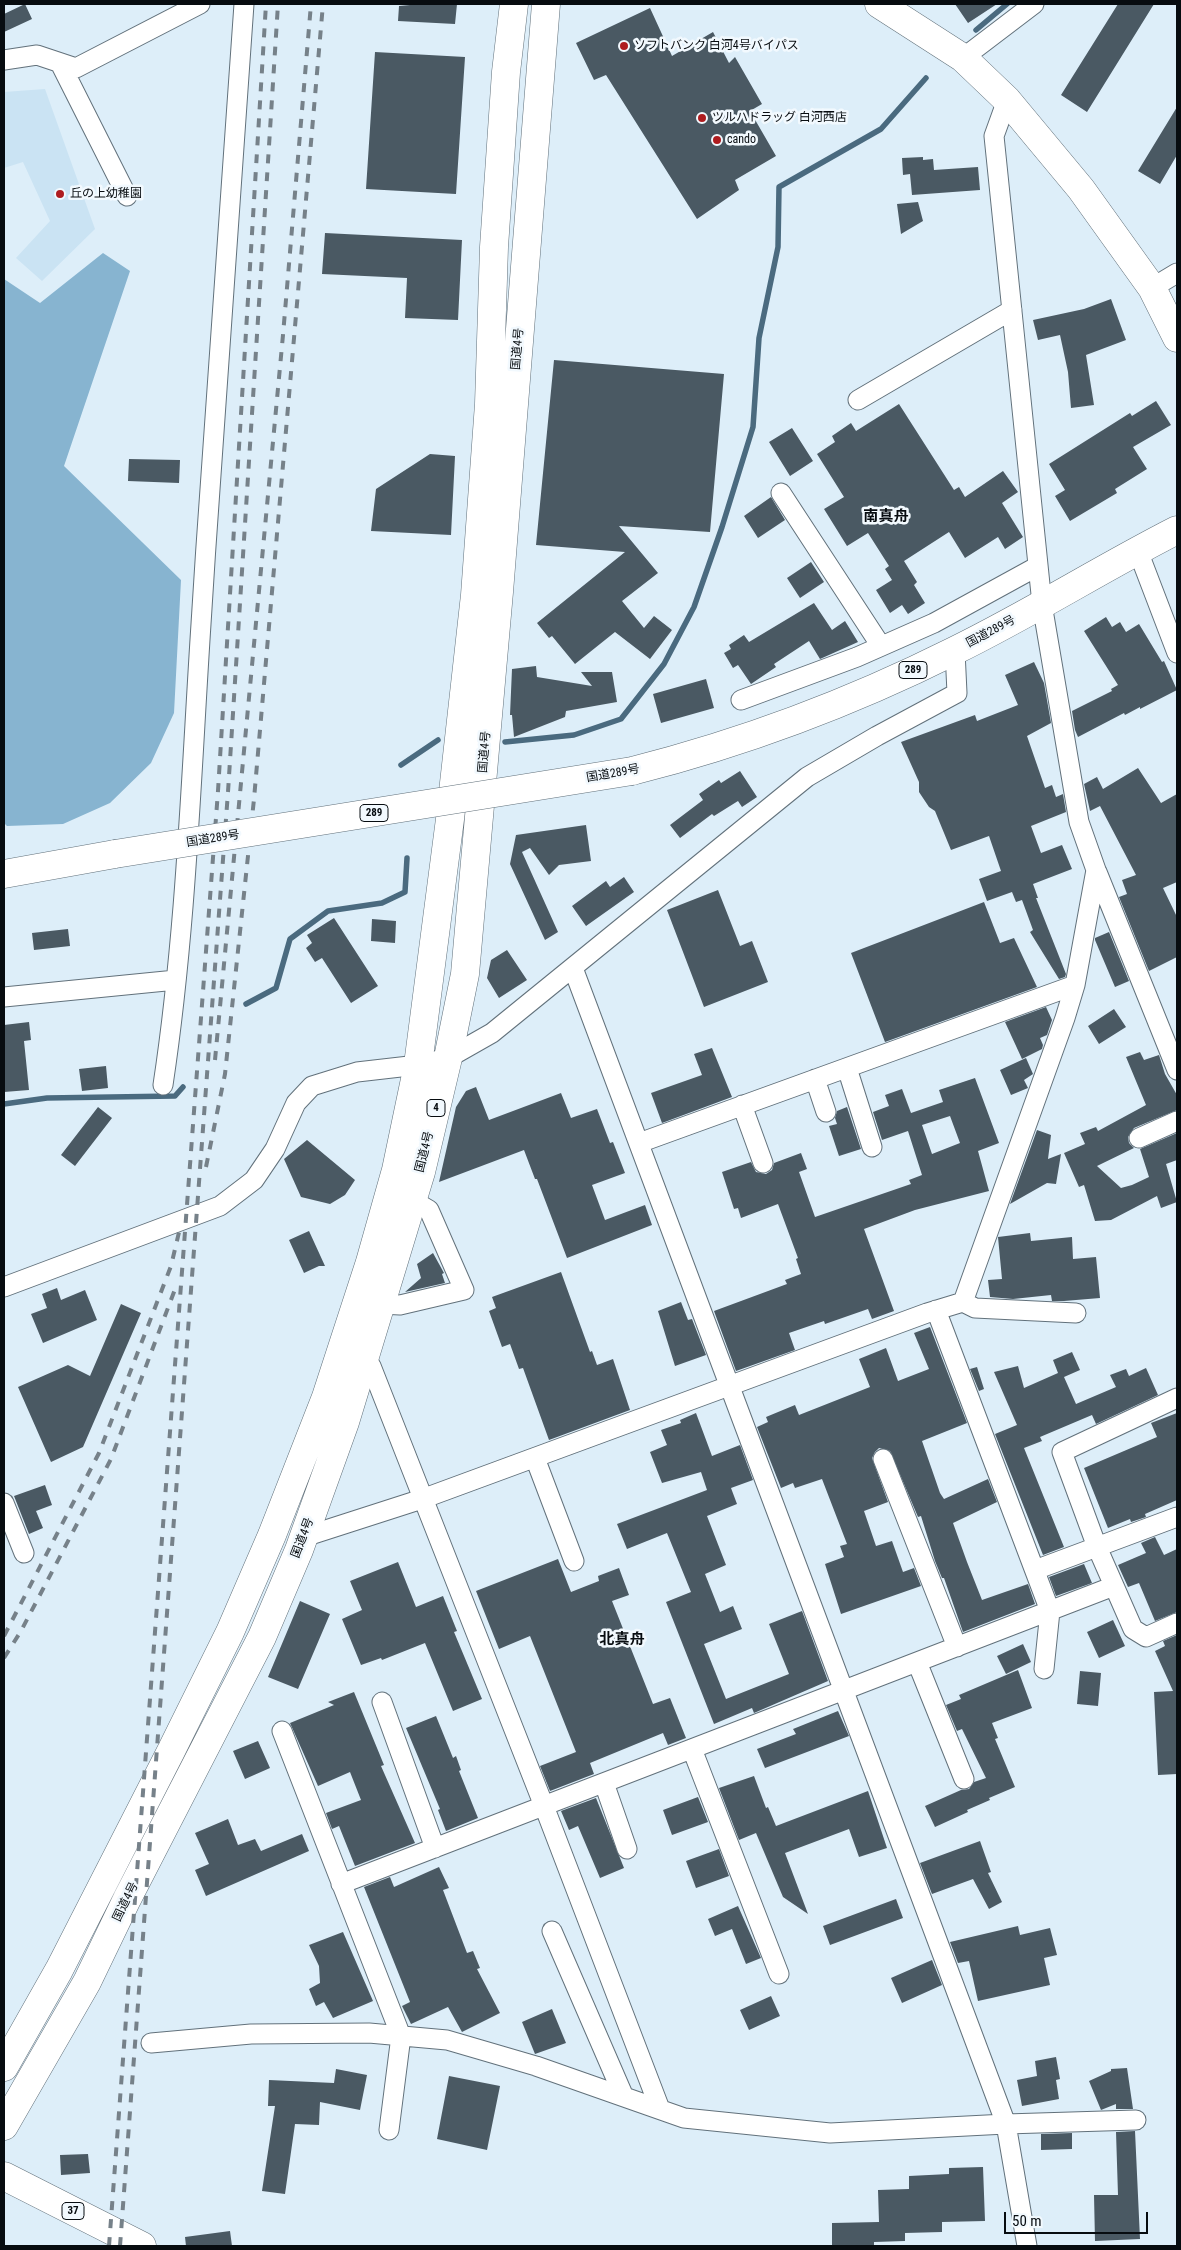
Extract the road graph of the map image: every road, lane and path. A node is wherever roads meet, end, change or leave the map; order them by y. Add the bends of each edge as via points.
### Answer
1 (200, 4) edge
2 (244, 4) edge
3 (514, 4) edge
4 (546, 4) edge
5 (879, 4) edge
6 (1034, 4) edge
7 (962, 58) junction
8 (4, 60) edge
9 (60, 63) junction
10 (1007, 100) junction
11 (127, 196) dead end
12 (1177, 273) edge
13 (1152, 288) junction
14 (1012, 310) junction
15 (1177, 338) edge
16 (858, 400) dead end
17 (781, 492) dead end
18 (1177, 530) edge
19 (1138, 551) junction
20 (1038, 566) junction
21 (1042, 604) junction
22 (881, 646) junction
23 (955, 651) junction
24 (1177, 653) edge
25 (741, 700) dead end
26 (1096, 870) junction
27 (4, 874) edge
28 (573, 968) junction
29 (176, 980) junction
30 (1075, 985) junction
31 (4, 997) edge
32 (448, 1058) junction
33 (418, 1064) junction
34 (847, 1068) junction
35 (1177, 1070) edge
36 (815, 1079) junction
37 (163, 1086) dead end
38 (742, 1105) junction
39 (826, 1112) dead end
40 (1177, 1121) edge
41 (1139, 1138) dead end
42 (639, 1143) junction
43 (872, 1147) dead end
44 (763, 1162) dead end
45 (412, 1200) junction
46 (4, 1287) edge
47 (963, 1302) junction
48 (380, 1304) junction
49 (936, 1310) junction
50 (1076, 1313) dead end
51 (363, 1361) junction
52 (729, 1385) junction
53 (1177, 1398) edge
54 (535, 1458) junction
55 (883, 1459) dead end
56 (422, 1500) junction
57 (4, 1503) edge
58 (1177, 1517) edge
59 (304, 1536) junction
60 (1097, 1547) junction
61 (24, 1553) dead end
62 (574, 1560) dead end
63 (1035, 1570) junction
64 (1114, 1586) junction
65 (1050, 1611) junction
66 (1177, 1623) edge
67 (957, 1647) junction
68 (917, 1662) junction
69 (1044, 1669) dead end
70 (844, 1690) junction
71 (382, 1702) dead end
72 (282, 1731) dead end
73 (692, 1749) junction
74 (964, 1779) dead end
75 (604, 1782) junction
76 (544, 1806) junction
77 (435, 1848) junction
78 (627, 1849) dead end
79 (341, 1884) junction
80 (552, 1931) dead end
81 (779, 1974) dead end
82 (401, 2036) junction
83 (151, 2043) dead end
84 (4, 2067) edge
85 (624, 2097) junction
86 (660, 2109) junction
87 (1136, 2120) dead end
88 (1006, 2124) junction
89 (4, 2126) edge
90 (389, 2130) dead end
91 (4, 2176) edge
92 (142, 2246) edge
93 (1027, 2246) edge

1 - 9 street via 76,68
2 - 29 street
3 - 33 main road, 国道4号 / 4 via 494,247 489,404 475,595
4 - 32 main road, 国道4号 / 4 via 465,974
5 - 7 main road
6 - 7 street
7 - 10 main road
8 - 9 street via 37,55
9 - 11 street
10 - 13 main road via 1081,189
10 - 14 street via 994,136
12 - 13 street
13 - 15 main road
14 - 16 street
14 - 20 street
17 - 22 street
18 - 19 main road, 国道289号 / 289
19 - 21 main road, 国道289号 / 289
19 - 24 street
20 - 21 street
20 - 22 street via 934,623
21 - 23 main road, 国道289号 / 289
21 - 26 street via 1079,822
22 - 25 street
23 - 27 main road, 国道289号 / 289, bridge via 800,718 692,756 632,771
23 - 28 street via 957,693 807,777
26 - 30 street
26 - 35 street
28 - 32 street via 492,1032
28 - 42 street
29 - 31 street
29 - 37 street
30 - 34 street
30 - 47 street
32 - 33 street
32 - 45 main road, 国道4号 / 4
33 - 46 street via 357,1072 312,1086 296,1103 275,1149 254,1180 220,1206
33 - 84 main road, 国道4号 / 4 via 396,1170 370,1262 326,1397 272,1535 230,1632 171,1751 59,1970
34 - 36 street
34 - 43 street
36 - 38 street
36 - 39 street
38 - 42 street
38 - 44 street
40 - 41 street
42 - 52 street
45 - 48 main road, 国道4号 / 4
45 - 48 street via 429,1210 464,1290 400,1305
47 - 49 street
47 - 50 street via 975,1308
48 - 51 main road, 国道4号 / 4
49 - 52 street
49 - 63 street
51 - 56 street via 371,1366
51 - 59 main road, 国道4号 / 4
52 - 54 street
52 - 70 street
53 - 60 street via 1062,1452
54 - 56 street
54 - 62 street
55 - 67 street
56 - 59 street
56 - 76 street
57 - 61 street
58 - 60 street
59 - 89 main road, 国道4号 / 4 via 262,1637 87,1982
60 - 63 street
60 - 64 street
63 - 65 street
64 - 65 street
64 - 66 street via 1133,1629 1146,1637
65 - 67 street
65 - 69 street
67 - 68 street
68 - 70 street
68 - 74 street
70 - 73 street
70 - 88 street
71 - 77 street
72 - 79 street
73 - 75 street
73 - 81 street
75 - 76 street
75 - 78 street
76 - 77 street
76 - 86 street
77 - 79 street
79 - 82 street
80 - 85 street
82 - 83 street via 368,2033 251,2034
82 - 85 street via 447,2040 536,2066
82 - 90 street
85 - 86 street
86 - 88 street via 684,2118 830,2133
87 - 88 street
88 - 93 street
91 - 92 main road, 37

